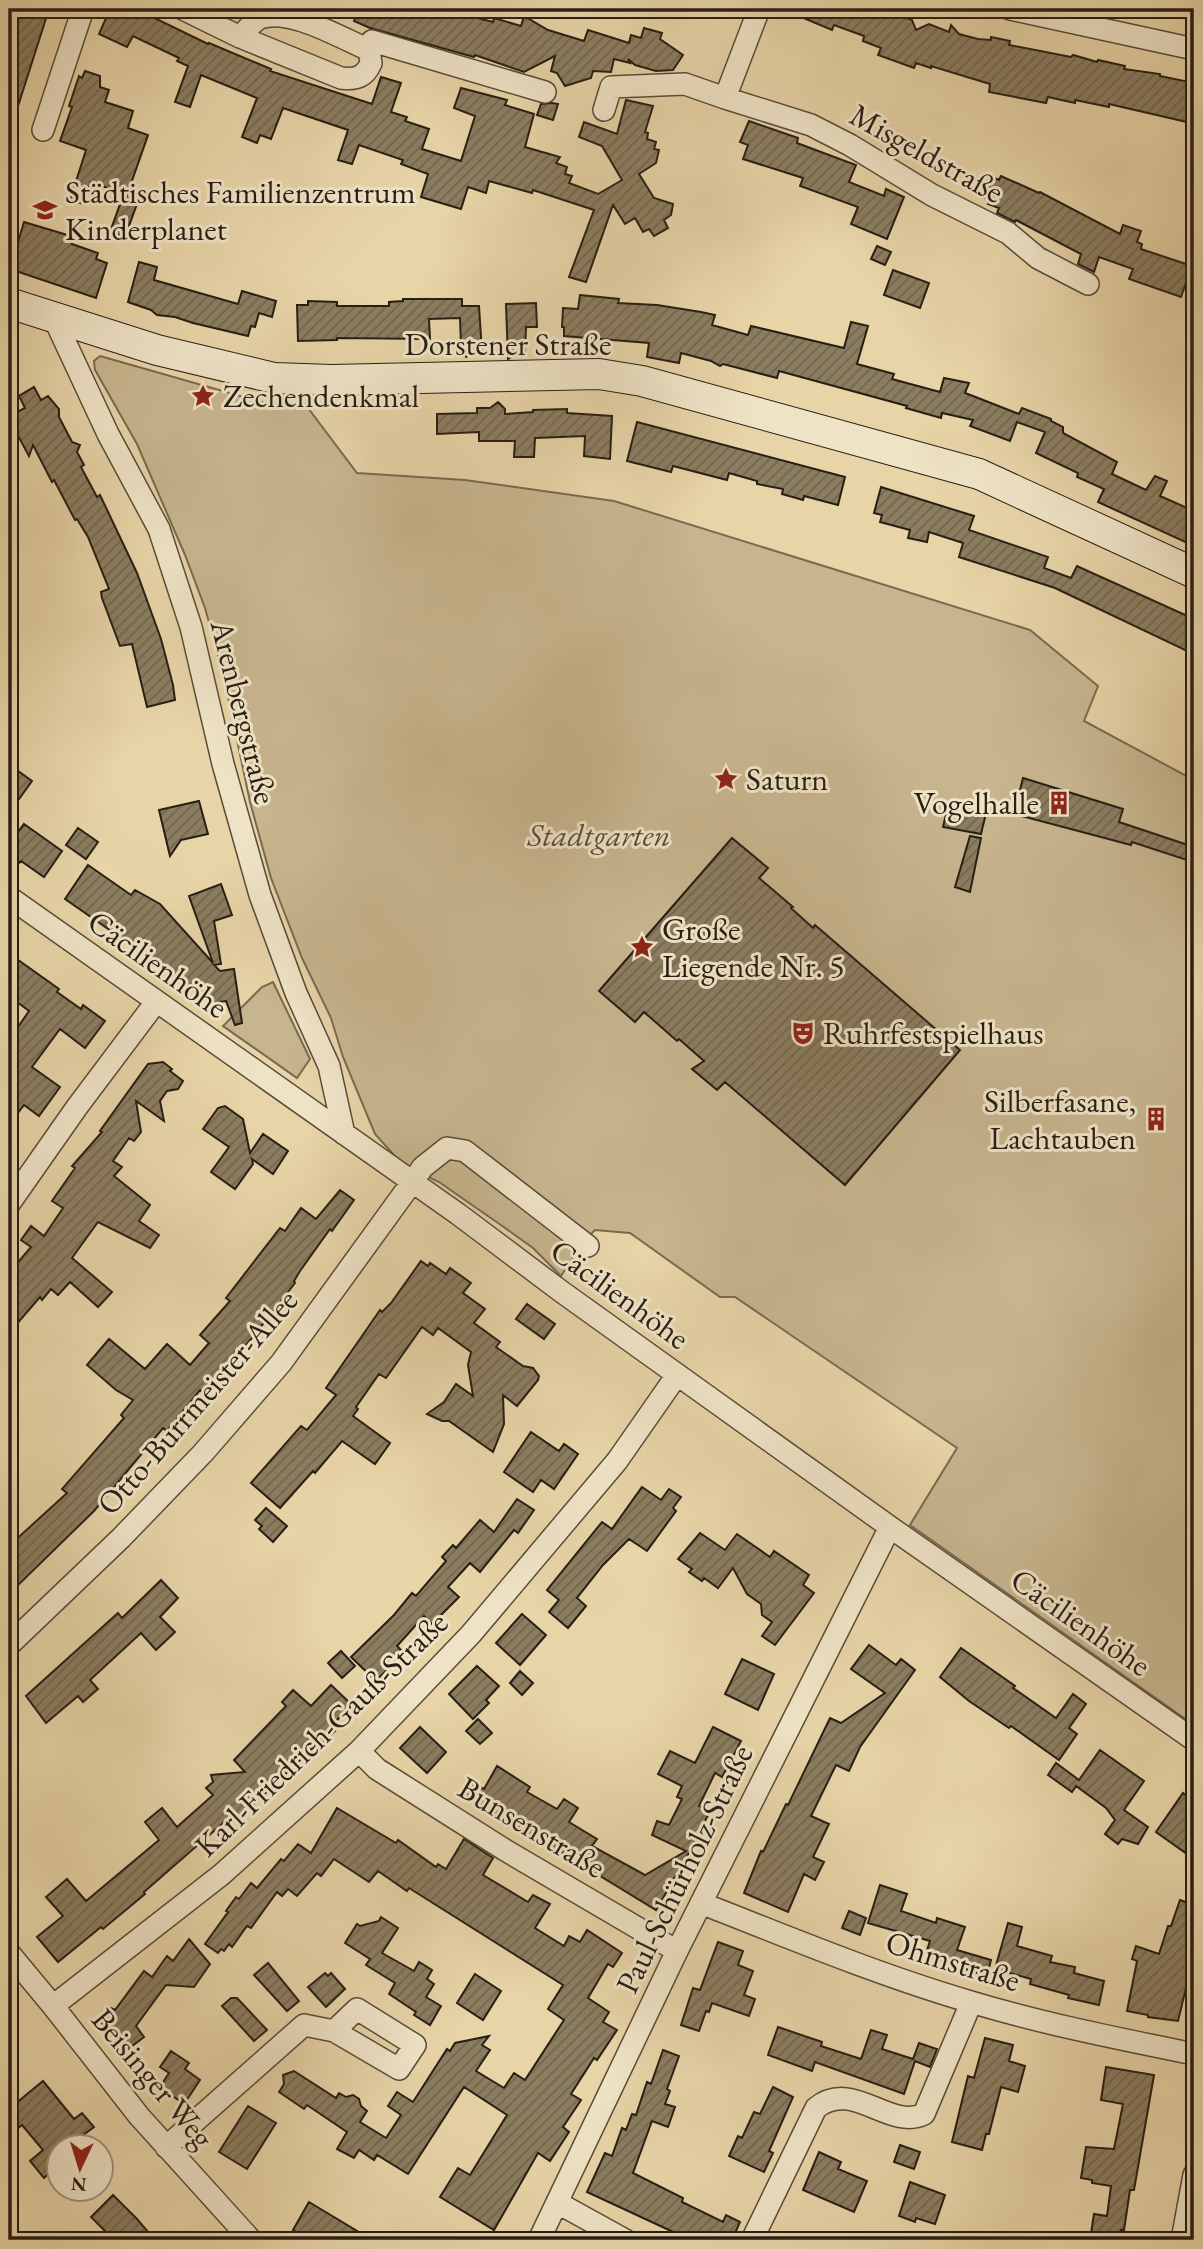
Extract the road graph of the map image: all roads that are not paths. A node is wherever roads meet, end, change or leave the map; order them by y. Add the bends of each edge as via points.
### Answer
1 (83, 9) edge
2 (183, 9) edge
3 (759, 9) edge
4 (1010, 9) edge
5 (240, 37) junction
6 (1194, 49) edge
7 (369, 50) junction
8 (545, 92) dead end
9 (725, 98) junction
10 (604, 110) dead end
11 (43, 130) dead end
12 (1088, 284) dead end
13 (9, 303) edge
14 (53, 316) junction
15 (1194, 573) edge
16 (9, 897) edge
17 (156, 1002) junction
18 (344, 1134) junction
19 (412, 1183) junction
20 (9, 1204) edge
21 (588, 1246) dead end
22 (677, 1375) junction
23 (890, 1527) junction
24 (9, 1645) edge
25 (1194, 1740) edge
26 (359, 1751) junction
27 (701, 1903) junction
28 (677, 1951) junction
29 (9, 1953) edge
30 (971, 2003) junction
31 (53, 2006) junction
32 (334, 2031) dead end
33 (1194, 2054) edge
34 (166, 2147) junction
35 (1194, 2175) edge
36 (558, 2203) junction
37 (1191, 2203) edge
38 (251, 2240) edge
39 (539, 2240) edge
40 (625, 2240) edge
41 (752, 2240) edge
42 (1182, 2240) edge

1 - 11 street
2 - 5 street
3 - 9 street
4 - 6 street
5 - 7 street via 257,19 292,17
5 - 7 street via 349,79 363,76 368,69
7 - 8 street via 372,41
9 - 10 street, Misgeldstraße via 685,84 611,87
9 - 12 street, Misgeldstraße via 811,125 1008,233 1038,258
13 - 14 main road, Dorstener Straße
14 - 15 main road, Dorstener Straße via 157,350 274,378 598,374 642,381 979,474
14 - 18 street, Arenbergstraße via 159,529 191,627 260,895 329,1066
16 - 17 street, Cäcilienhöhe
17 - 18 street, Cäcilienhöhe
17 - 20 street
18 - 19 street, Cäcilienhöhe
19 - 21 street, Otto-Burrmeister-Allee via 423,1167 447,1148 465,1152
19 - 22 street, Cäcilienhöhe
19 - 24 street, Otto-Burrmeister-Allee via 255,1393 121,1538
22 - 23 street, Cäcilienhöhe
22 - 26 street, Karl-Friedrich-Gauß-Straße via 617,1461 471,1634
23 - 25 street, Cäcilienhöhe
23 - 27 street, Paul-Schürholz-Straße
26 - 28 street, Bunsenstraße via 377,1769 505,1850
26 - 31 street, Karl-Friedrich-Gauß-Straße via 221,1875
27 - 28 street, Paul-Schürholz-Straße
27 - 30 street, Ohmstraße
28 - 36 street, Paul-Schürholz-Straße
29 - 31 street, Beisinger Weg
30 - 33 street, Ohmstraße
30 - 41 street via 924,2114 911,2119 838,2097 816,2108
31 - 34 street, Beisinger Weg
32 - 34 street via 304,2025
34 - 38 street, Beisinger Weg
35 - 37 street
36 - 39 street, Paul-Schürholz-Straße
36 - 40 street
37 - 42 street

